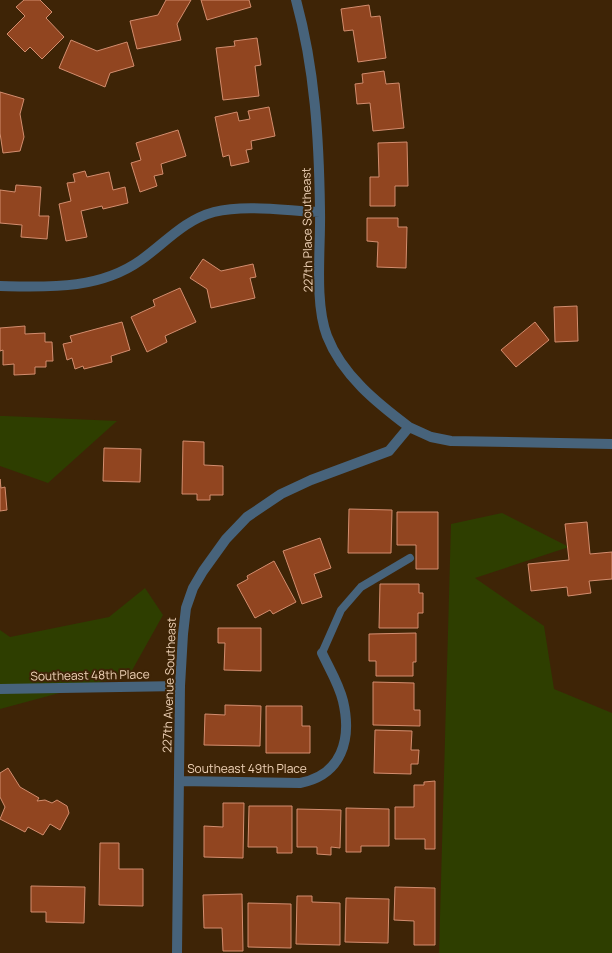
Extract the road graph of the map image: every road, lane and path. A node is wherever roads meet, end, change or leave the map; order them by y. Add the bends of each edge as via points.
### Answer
1 (296, 0) edge
2 (320, 212) junction
3 (0, 286) edge
4 (409, 427) junction
5 (612, 444) edge
6 (410, 558) dead end
7 (322, 653) joint
8 (180, 686) junction
9 (0, 689) edge
10 (179, 781) junction
11 (177, 953) edge

1 - 2 street, 227th Place Southeast via 311,73 319,135
2 - 3 street via 232,208 188,223 140,261 94,282 46,287
2 - 4 street, 227th Place Southeast via 321,302 327,336 339,359 358,385
4 - 5 street via 431,437 451,441
4 - 8 street, 227th Avenue Southeast via 389,451 281,494 248,517 226,539 192,588 182,634
6 - 7 lane via 361,587 341,610
7 - 10 street, Southeast 49th Place via 341,694 346,719 343,745 339,758 331,769 312,781 300,783
8 - 9 street, Southeast 48th Place
8 - 10 street, 227th Avenue Southeast
10 - 11 street, 227th Avenue Southeast

